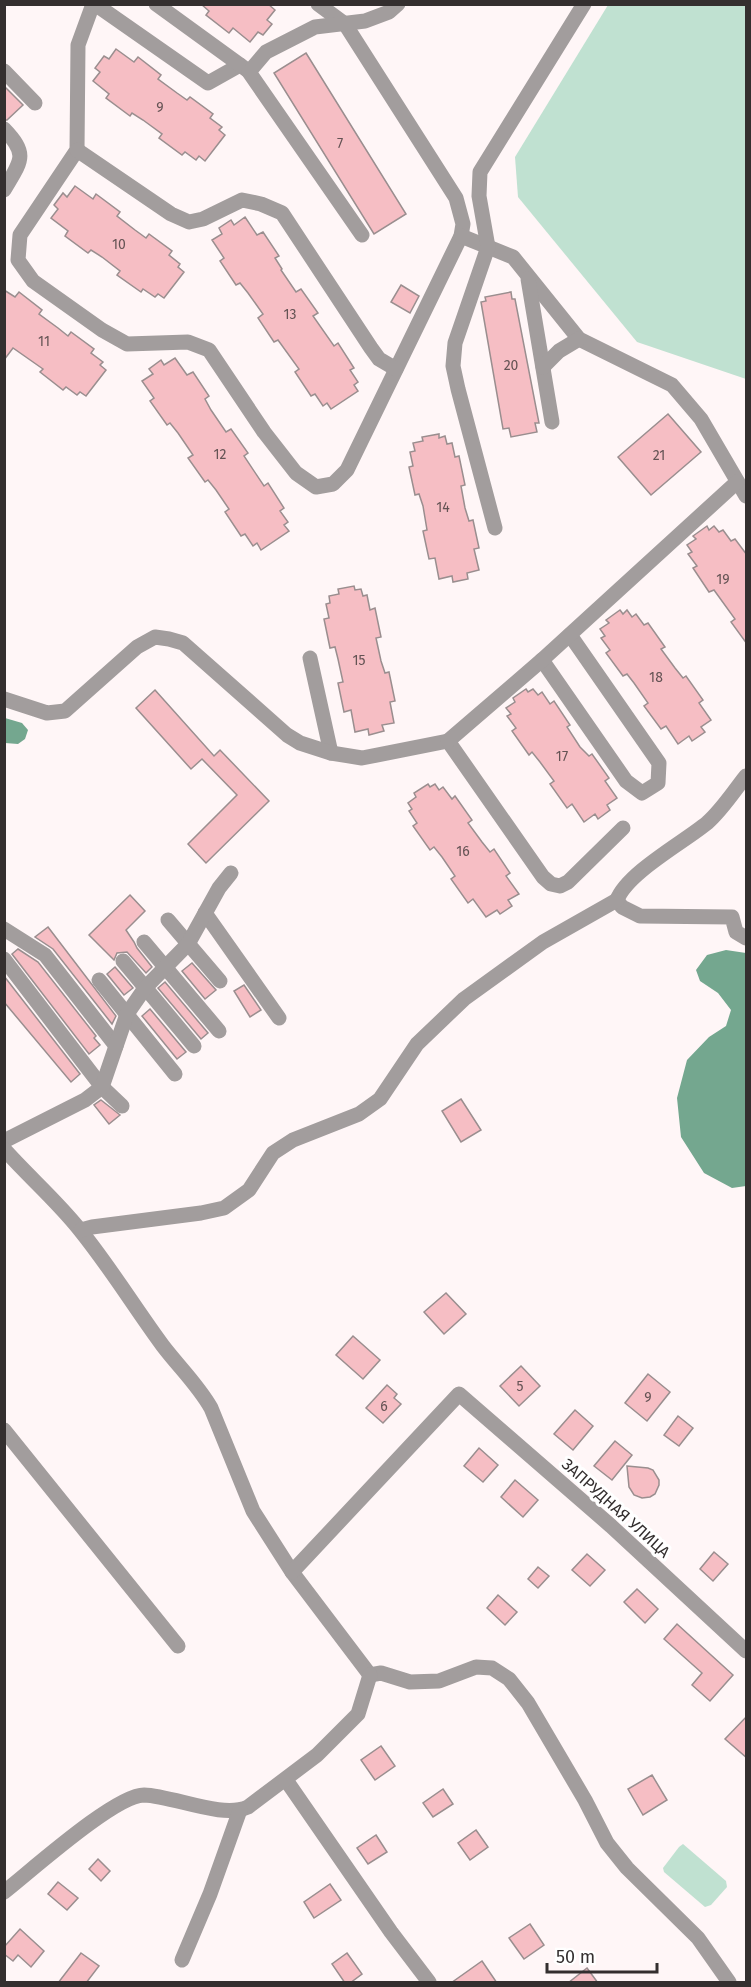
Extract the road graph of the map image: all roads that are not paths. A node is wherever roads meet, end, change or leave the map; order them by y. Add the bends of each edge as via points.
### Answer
1 (94, 4) edge
2 (156, 4) edge
3 (318, 4) edge
4 (584, 4) edge
5 (394, 8) edge
6 (345, 24) junction
7 (245, 68) junction
8 (4, 71) edge
9 (35, 103) dead end
10 (4, 129) edge
11 (77, 150) junction
12 (6, 182) edge
13 (362, 235) dead end
14 (461, 236) junction
15 (488, 247) junction
16 (528, 276) junction
17 (579, 339) junction
18 (543, 367) junction
19 (396, 369) junction
20 (552, 422) dead end
21 (737, 482) junction
22 (747, 496) edge
23 (495, 528) dead end
24 (570, 635) junction
25 (309, 658) dead end
26 (542, 660) junction
27 (4, 699) edge
28 (448, 741) junction
29 (331, 753) junction
30 (747, 777) edge
31 (623, 828) dead end
32 (231, 873) dead end
33 (617, 900) junction
34 (205, 913) junction
35 (168, 920) dead end
36 (4, 929) edge
37 (747, 938) edge
38 (144, 942) dead end
39 (188, 944) junction
40 (4, 959) edge
41 (123, 961) dead end
42 (165, 966) junction
43 (99, 980) dead end
44 (220, 981) dead end
45 (145, 988) junction
46 (127, 1014) junction
47 (279, 1018) dead end
48 (219, 1031) dead end
49 (116, 1046) junction
50 (194, 1046) dead end
51 (175, 1074) dead end
52 (102, 1087) junction
53 (122, 1106) dead end
54 (4, 1141) edge
55 (4, 1149) edge
56 (81, 1230) junction
57 (4, 1430) edge
58 (292, 1572) junction
59 (178, 1646) dead end
60 (747, 1651) edge
61 (370, 1675) junction
62 (286, 1780) junction
63 (240, 1810) junction
64 (4, 1892) edge
65 (182, 1960) dead end
66 (429, 1983) edge
67 (729, 1983) edge

1 - 7 street via 208,83
1 - 11 street via 78,45
2 - 7 street
3 - 6 street
4 - 15 street via 480,172 479,196
5 - 6 street via 365,21
6 - 7 street via 315,27 266,52
6 - 14 street via 456,198 463,224
7 - 13 street
8 - 9 street
10 - 12 street via 17,142 21,156
11 - 19 street via 171,214 189,222 242,200 282,213 379,359
11 - 19 street via 20,235 18,260 33,281 127,344 188,342 208,350 296,473 316,487 333,484 346,470
14 - 15 street
14 - 19 street
15 - 16 street via 513,257
15 - 23 street via 455,343 453,366
16 - 17 street
16 - 18 street
17 - 18 street
17 - 21 street via 672,385 701,419
18 - 20 street
21 - 22 street
21 - 24 street
24 - 26 street
24 - 26 street via 659,763 658,783 642,793 626,781
25 - 29 street
26 - 28 street
27 - 29 street via 47,713 65,711 137,647 154,637 169,639 183,643 287,735
28 - 29 street via 362,758
28 - 31 street via 551,884 560,886 568,882
30 - 33 street via 710,821 658,857 620,891
32 - 34 street
33 - 37 street via 640,916 732,916 736,932
33 - 56 street via 543,942 464,999 417,1044 380,1099 359,1114 293,1140 273,1153 249,1190 224,1208
34 - 39 street
34 - 47 street
35 - 39 street
36 - 49 street via 45,955
38 - 42 street
39 - 42 street
39 - 44 street
40 - 52 street
41 - 45 street
42 - 45 street
42 - 48 street
43 - 46 street
45 - 46 street
45 - 50 street
46 - 49 street
46 - 51 street
49 - 52 street
52 - 53 street
52 - 54 street via 86,1100
55 - 56 street
56 - 58 street via 165,1348 204,1395 253,1511
57 - 59 street
58 - 60 street, ЗАПРУДНАЯ УЛИЦА via 459,1394
58 - 61 street
61 - 62 street via 358,1714
61 - 67 street via 381,1673 410,1682 439,1680 476,1667 492,1668 509,1679 528,1703 608,1843 627,1868 698,1938
62 - 63 street
62 - 66 street
63 - 64 street via 141,1795 126,1800
63 - 65 street

